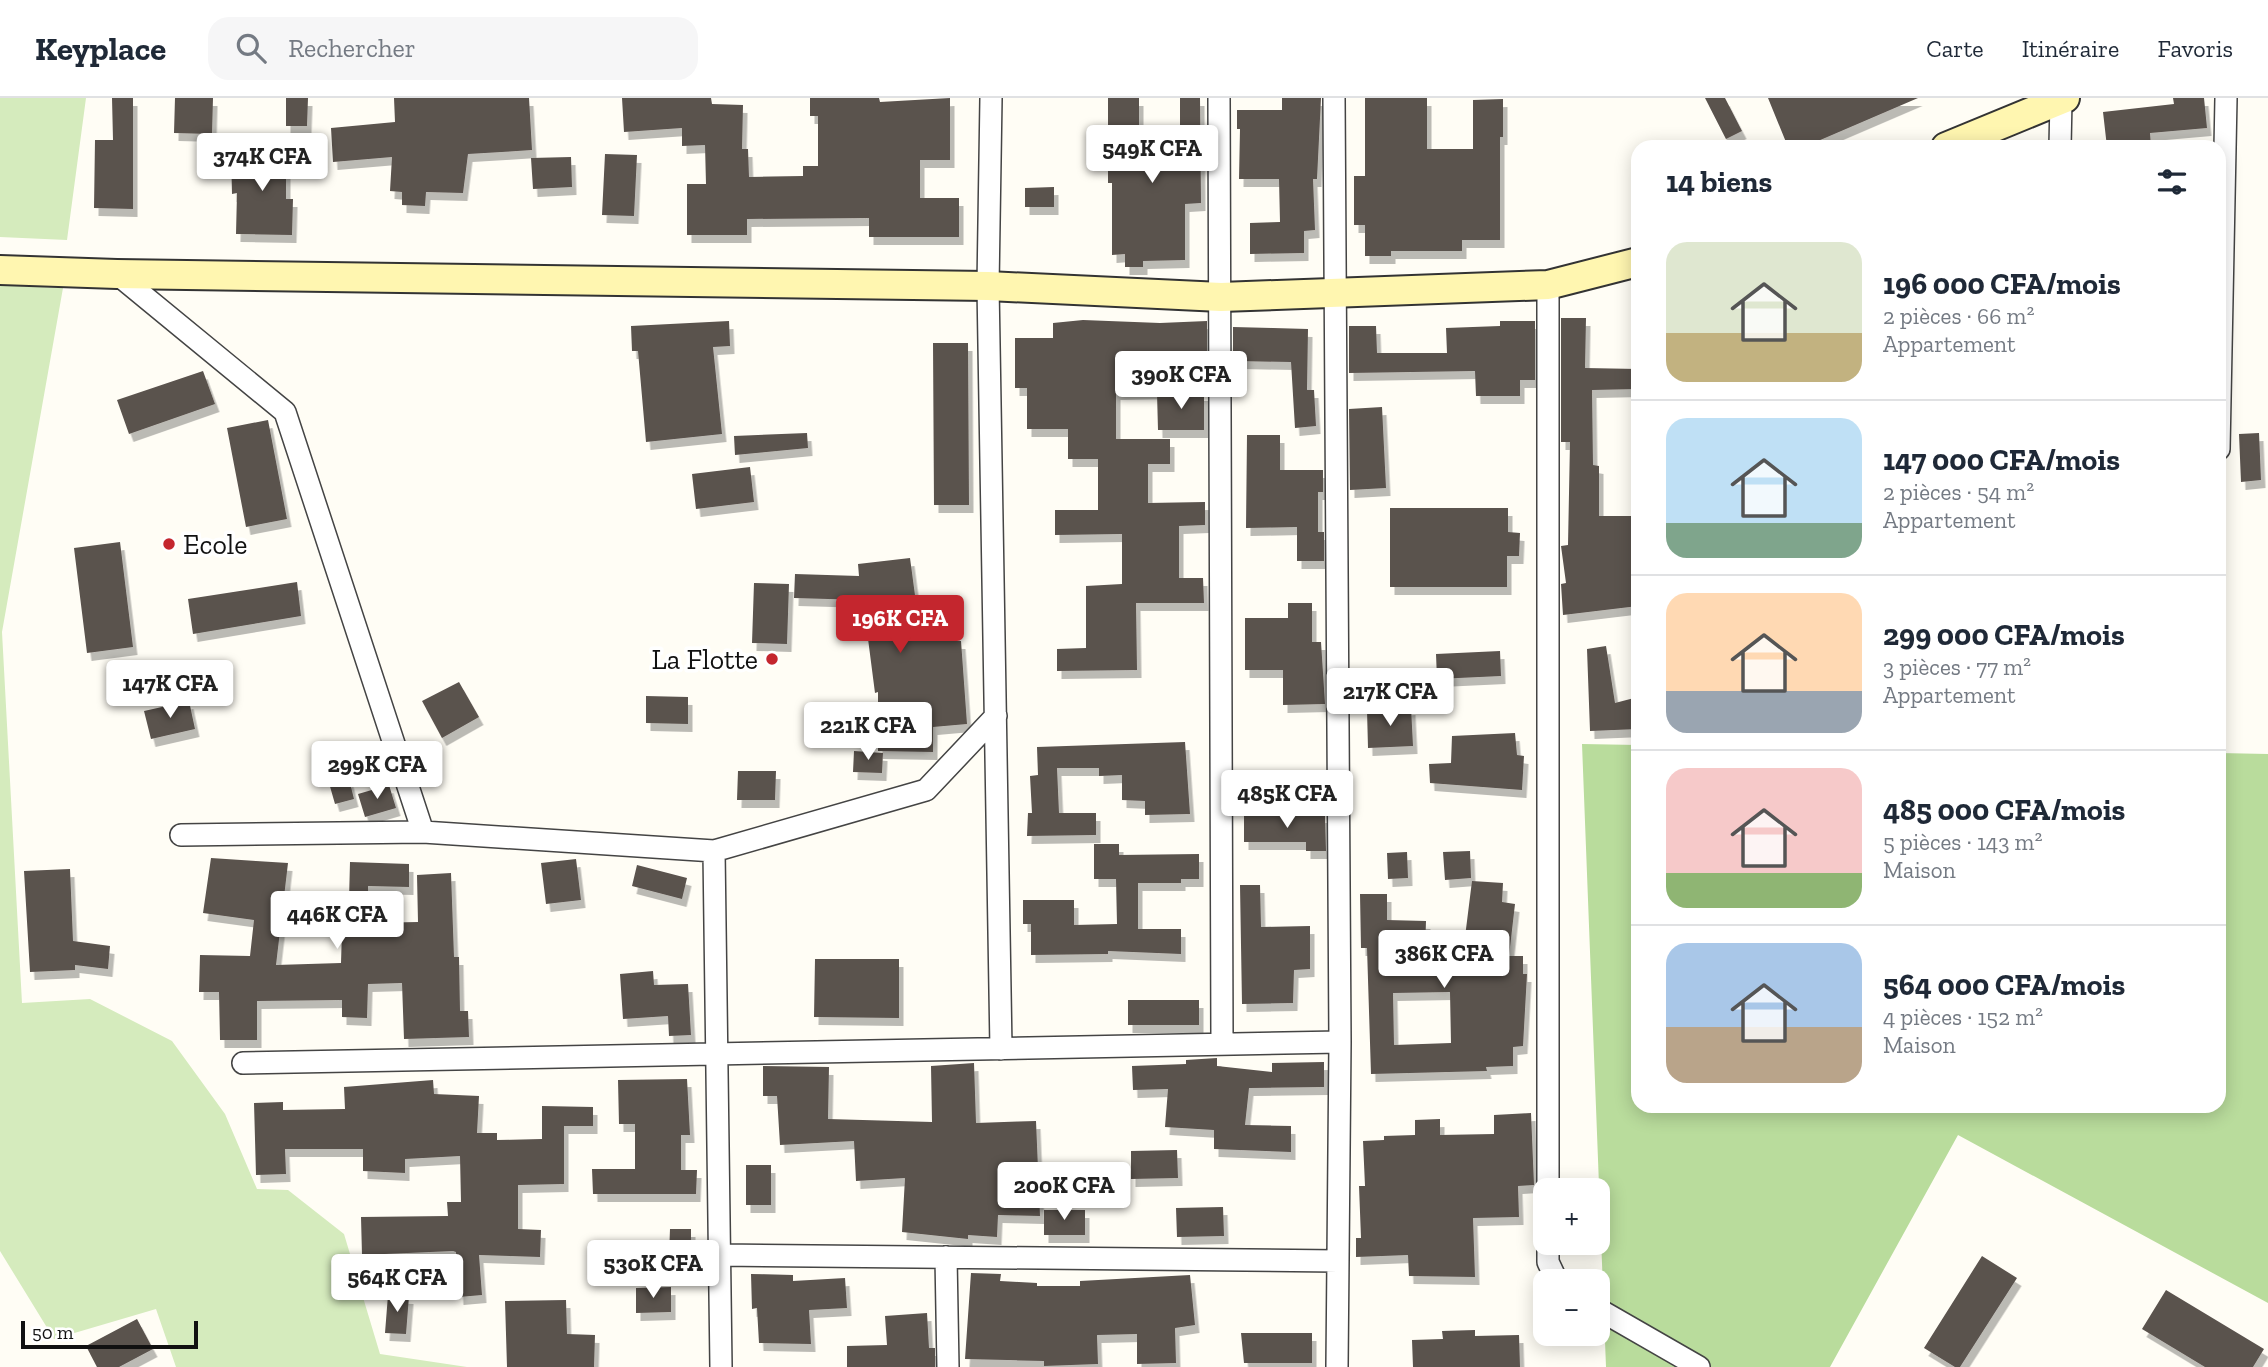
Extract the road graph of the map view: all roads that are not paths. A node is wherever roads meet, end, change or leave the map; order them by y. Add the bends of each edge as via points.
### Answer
1 (991, 98) edge
2 (1219, 98) edge
3 (1334, 98) edge
4 (2225, 98) edge
5 (2063, 99) edge
6 (1964, 140) edge
7 (2060, 140) edge
8 (2224, 140) edge
9 (1631, 264) edge
10 (0, 270) edge
11 (117, 274) junction
12 (1548, 285) junction
13 (988, 286) junction
14 (1337, 294) junction
15 (1221, 297) junction
16 (996, 716) junction
17 (423, 832) junction
18 (181, 835) dead end
19 (714, 851) junction
20 (1222, 1042) junction
21 (1340, 1042) junction
22 (1001, 1049) junction
23 (717, 1055) junction
24 (243, 1063) dead end
25 (1548, 1178) edge
26 (720, 1255) junction
27 (946, 1256) junction
28 (1338, 1261) junction
29 (1610, 1316) edge
30 (721, 1367) edge
31 (948, 1367) edge
32 (1337, 1367) edge
33 (1699, 1367) edge

1 - 13 street
2 - 15 street
3 - 14 street
4 - 8 street
5 - 6 main road
5 - 7 street
9 - 12 main road
10 - 11 main road
11 - 13 main road
11 - 17 street via 285,412
12 - 14 main road
12 - 25 street
13 - 15 main road
13 - 16 street
14 - 15 main road
14 - 21 street
15 - 20 street
16 - 19 street via 926,790
16 - 22 street
17 - 18 street
17 - 19 street
19 - 23 street
20 - 21 street
20 - 22 street
21 - 28 street
22 - 23 street
23 - 24 street
23 - 26 street
26 - 27 street
26 - 30 street
27 - 28 street
27 - 31 street
28 - 32 street
29 - 33 street

